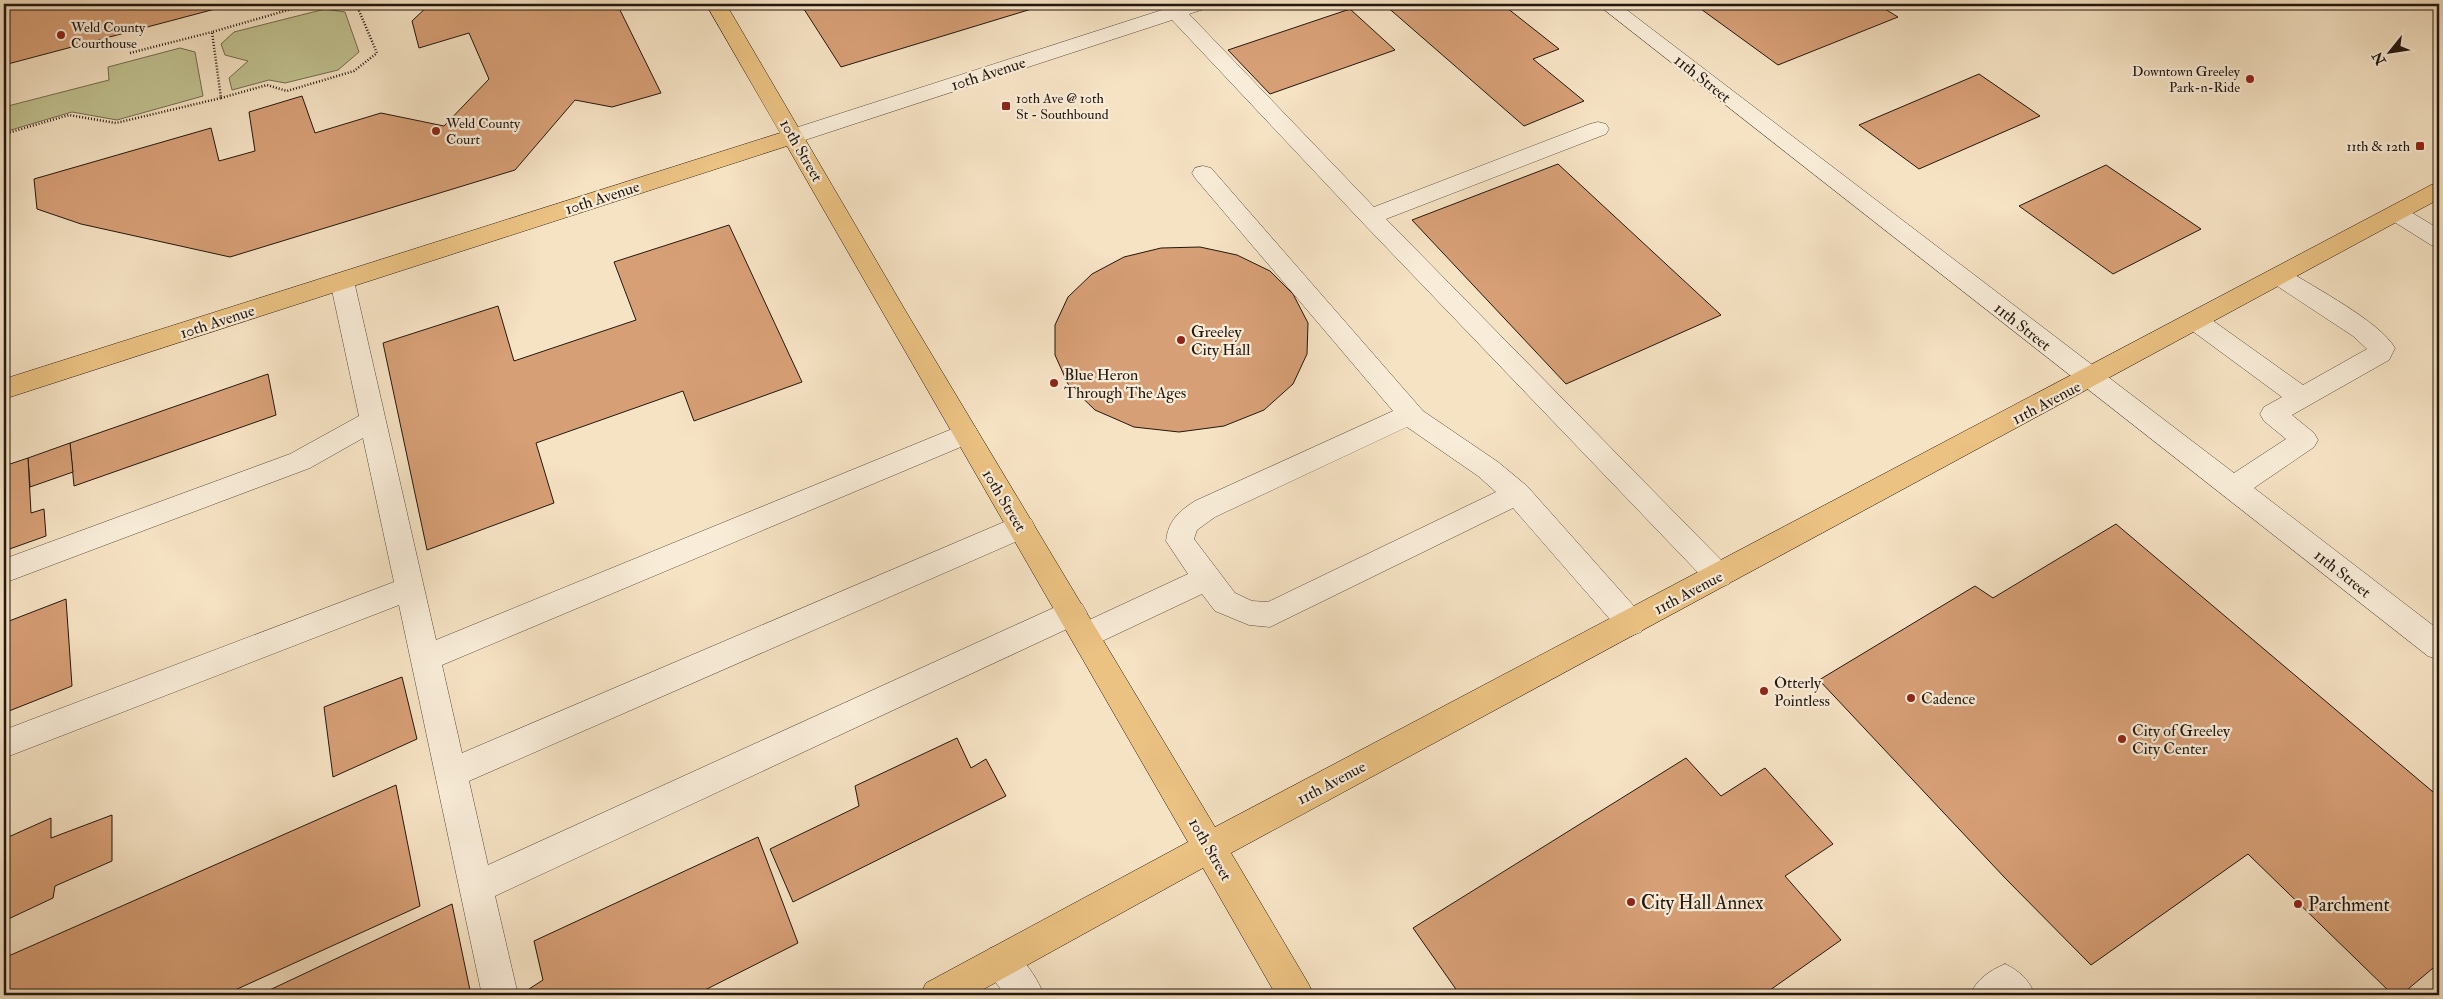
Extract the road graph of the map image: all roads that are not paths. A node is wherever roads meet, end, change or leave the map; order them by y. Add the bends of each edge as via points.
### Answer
1 (716, 4) edge
2 (1200, 4) edge
3 (1607, 4) edge
4 (1172, 8) edge
5 (1598, 129) dead end
6 (794, 136) junction
7 (1203, 173) dead end
8 (2439, 190) edge
9 (2396, 213) junction
10 (1370, 217) junction
11 (2439, 240) edge
12 (2279, 276) junction
13 (342, 281) junction
14 (2196, 321) junction
15 (2090, 378) junction
16 (4, 389) edge
17 (2302, 398) junction
18 (1411, 414) junction
19 (373, 420) junction
20 (966, 434) junction
21 (2233, 488) junction
22 (1517, 494) junction
23 (1021, 527) junction
24 (4, 571) edge
25 (1718, 576) junction
26 (1207, 578) junction
27 (410, 588) junction
28 (1631, 623) junction
29 (1079, 624) junction
30 (2439, 648) edge
31 (426, 658) junction
32 (4, 744) edge
33 (451, 773) junction
34 (1210, 847) junction
35 (476, 887) junction
36 (1001, 961) junction
37 (500, 995) edge
38 (938, 995) edge
39 (1026, 995) edge
40 (1296, 995) edge
41 (1988, 995) edge
42 (2017, 995) edge

1 - 6 main road, 10th Street
2 - 4 street, 10th Avenue
3 - 15 street, 11th Street
4 - 6 street, 10th Avenue
4 - 10 street
5 - 10 street
6 - 13 main road, 10th Avenue
6 - 20 main road, 10th Street
7 - 18 street
8 - 9 main road, 11th Avenue
9 - 11 street
9 - 12 main road, 11th Avenue
10 - 25 street
12 - 14 main road, 11th Avenue
12 - 17 street via 2362,330 2382,348 2380,353
13 - 16 main road, 10th Avenue
13 - 19 street
14 - 15 main road, 11th Avenue
14 - 17 street
15 - 21 street, 11th Street
15 - 25 main road, 11th Avenue
17 - 21 street via 2273,414 2305,440
18 - 22 street
18 - 26 street via 1204,509 1187,520 1180,530 1180,541
19 - 24 street via 300,461
19 - 27 street
20 - 23 main road, 10th Street
20 - 31 street
21 - 30 street, 11th Street
22 - 26 street via 1270,615 1249,613 1225,602
22 - 28 street
23 - 29 main road, 10th Street
23 - 33 street
25 - 28 main road, 11th Avenue
26 - 29 street
27 - 31 street
27 - 32 street
28 - 34 main road, 11th Avenue
29 - 34 main road, 10th Street
29 - 35 street
31 - 33 street
33 - 35 street
34 - 36 main road, 11th Avenue
34 - 40 main road, 10th Street
35 - 37 street
36 - 38 main road, 11th Avenue
36 - 39 street
41 - 42 street via 2005,982

